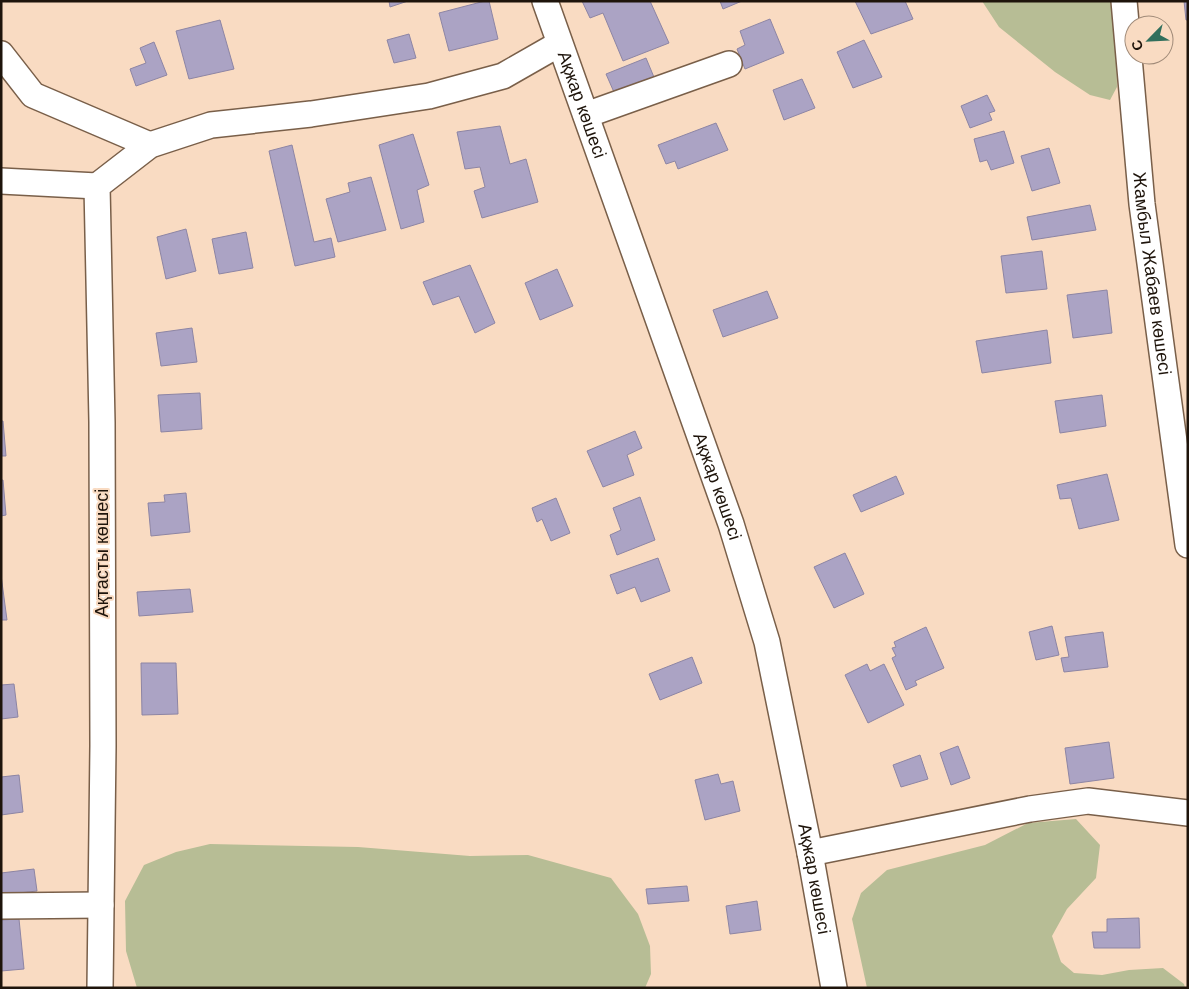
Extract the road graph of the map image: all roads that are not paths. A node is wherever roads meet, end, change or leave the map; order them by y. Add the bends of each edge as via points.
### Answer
1 (545, 1) edge
2 (1124, 1) edge
3 (559, 44) junction
4 (1, 54) edge
5 (729, 64) dead end
6 (586, 115) junction
7 (150, 145) junction
8 (1, 181) edge
9 (96, 186) junction
10 (1188, 545) edge
11 (1188, 813) edge
12 (810, 853) junction
13 (101, 905) junction
14 (1, 906) edge
15 (100, 988) edge
16 (834, 988) edge

1 - 3 street, Ақжар көшесі
2 - 10 street, Жамбыл Жабаев көшесі via 1142,204
3 - 6 street, Ақжар көшесі
3 - 7 street via 503,76 429,96 211,125
4 - 7 street via 33,95
5 - 6 street
6 - 12 street, Ақжар көшесі via 731,524 767,642
7 - 9 street
8 - 9 street
9 - 13 street, Ақтасты көшесі via 102,422
11 - 12 street via 1088,801
12 - 16 street, Ақжар көшесі
13 - 14 street
13 - 15 street, Ақтасты көшесі

